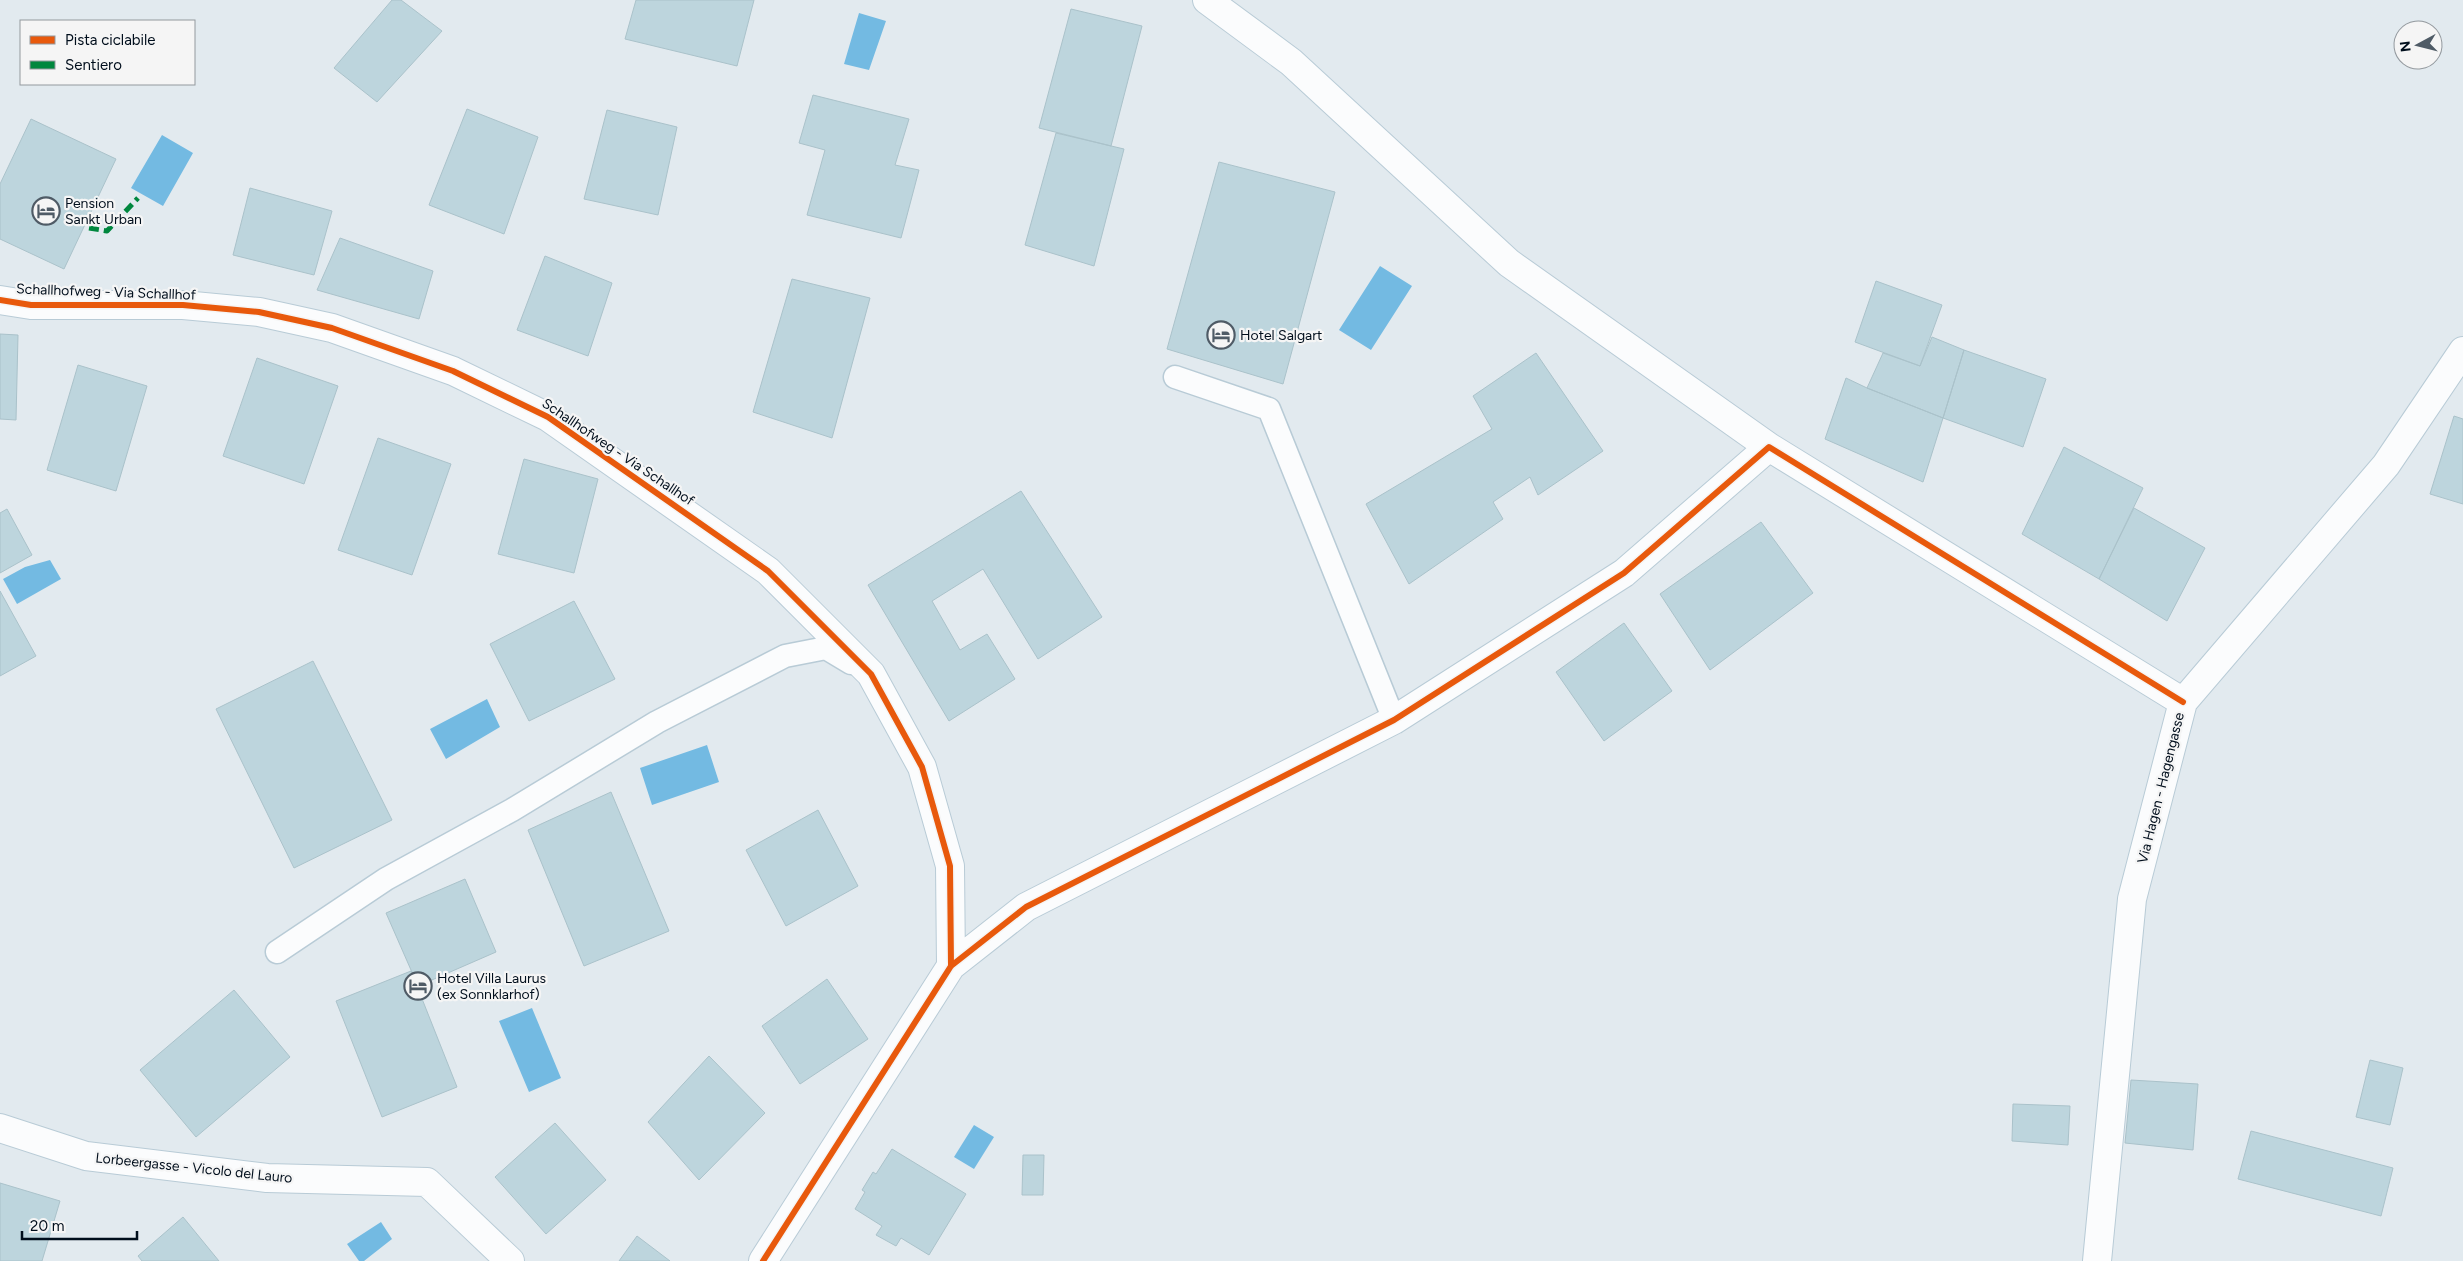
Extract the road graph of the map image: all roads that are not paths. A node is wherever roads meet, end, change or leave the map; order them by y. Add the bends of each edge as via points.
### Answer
1 (1207, 0) edge
2 (0, 300) edge
3 (2463, 351) edge
4 (1175, 378) dead end
5 (1769, 447) junction
6 (871, 674) junction
7 (2183, 702) junction
8 (1394, 720) junction
9 (277, 952) dead end
10 (951, 966) junction
11 (0, 1128) edge
12 (510, 1261) edge
13 (763, 1261) edge
14 (2097, 1261) edge

1 - 5 street via 1291,62 1509,263
2 - 6 street, Schallhofweg - Via Schallhof via 31,305 183,306 259,312 332,328 454,371 548,417 768,571
3 - 7 street, Via Hagen - Hagengasse via 2386,465
4 - 8 lane via 1269,409
5 - 7 street
5 - 8 street via 1624,573
6 - 9 lane via 826,648 785,656 656,722 512,810 386,879
6 - 10 street, Schallhofweg - Via Schallhof via 922,767 950,866
7 - 14 street, Via Hagen - Hagengasse via 2132,899
8 - 10 street via 1026,907
10 - 13 street
11 - 12 street, Lorbeergasse - Vicolo del Lauro via 86,1156 115,1160 266,1178 427,1182

